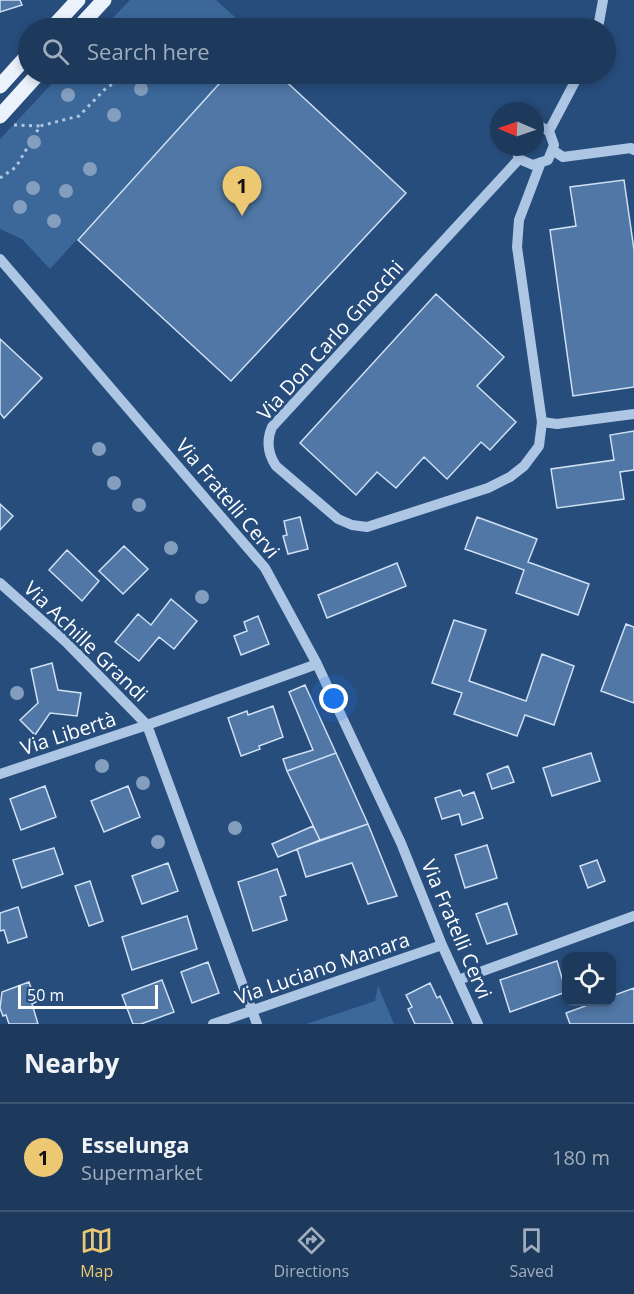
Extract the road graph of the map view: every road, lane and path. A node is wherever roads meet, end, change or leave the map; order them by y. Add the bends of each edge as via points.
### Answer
1 (78, 0) edge
2 (104, 0) edge
3 (603, 0) edge
4 (61, 18) edge
5 (87, 18) edge
6 (600, 18) edge
7 (18, 65) edge
8 (31, 84) edge
9 (113, 84) edge
10 (574, 84) edge
11 (0, 86) edge
12 (5, 120) edge
13 (40, 126) junction
14 (544, 128) edge
15 (549, 131) junction
16 (634, 150) edge
17 (554, 151) junction
18 (518, 156) edge
19 (519, 159) junction
20 (541, 162) junction
21 (0, 178) edge
22 (0, 259) edge
23 (634, 414) edge
24 (542, 422) junction
25 (0, 583) edge
26 (317, 664) junction
27 (147, 725) junction
28 (0, 774) edge
29 (634, 916) edge
30 (442, 945) junction
31 (458, 980) junction
32 (252, 1010) junction
33 (213, 1024) edge
34 (257, 1024) edge
35 (478, 1024) edge

1 - 4 main road
2 - 5 main road
3 - 6 street
7 - 11 main road
8 - 12 main road
9 - 13 path via 80,116
10 - 15 street
12 - 13 path
13 - 21 path via 16,167
14 - 15 street
15 - 17 street
16 - 17 street via 563,157
17 - 20 street, Via Don Carlo Gnocchi
18 - 19 street
19 - 20 street via 533,165
19 - 24 street, Via Don Carlo Gnocchi via 272,427 268,437 270,457 276,466 338,519 367,527 501,483 524,466 539,446
20 - 24 street, Via Don Carlo Gnocchi via 519,220 517,247
22 - 26 street, Via Fratelli Cervi via 266,568
23 - 24 street via 557,424
25 - 27 street, Via Achille Grandi via 66,642
26 - 27 street, Via Libertà
26 - 30 street, Via Fratelli Cervi via 401,843
27 - 28 street, Via Libertà
27 - 32 street
29 - 31 street
30 - 31 street, Via Fratelli Cervi
30 - 32 street, Via Luciano Manara
31 - 35 street, Via Fratelli Cervi
32 - 33 street, Via Luciano Manara
32 - 34 street

